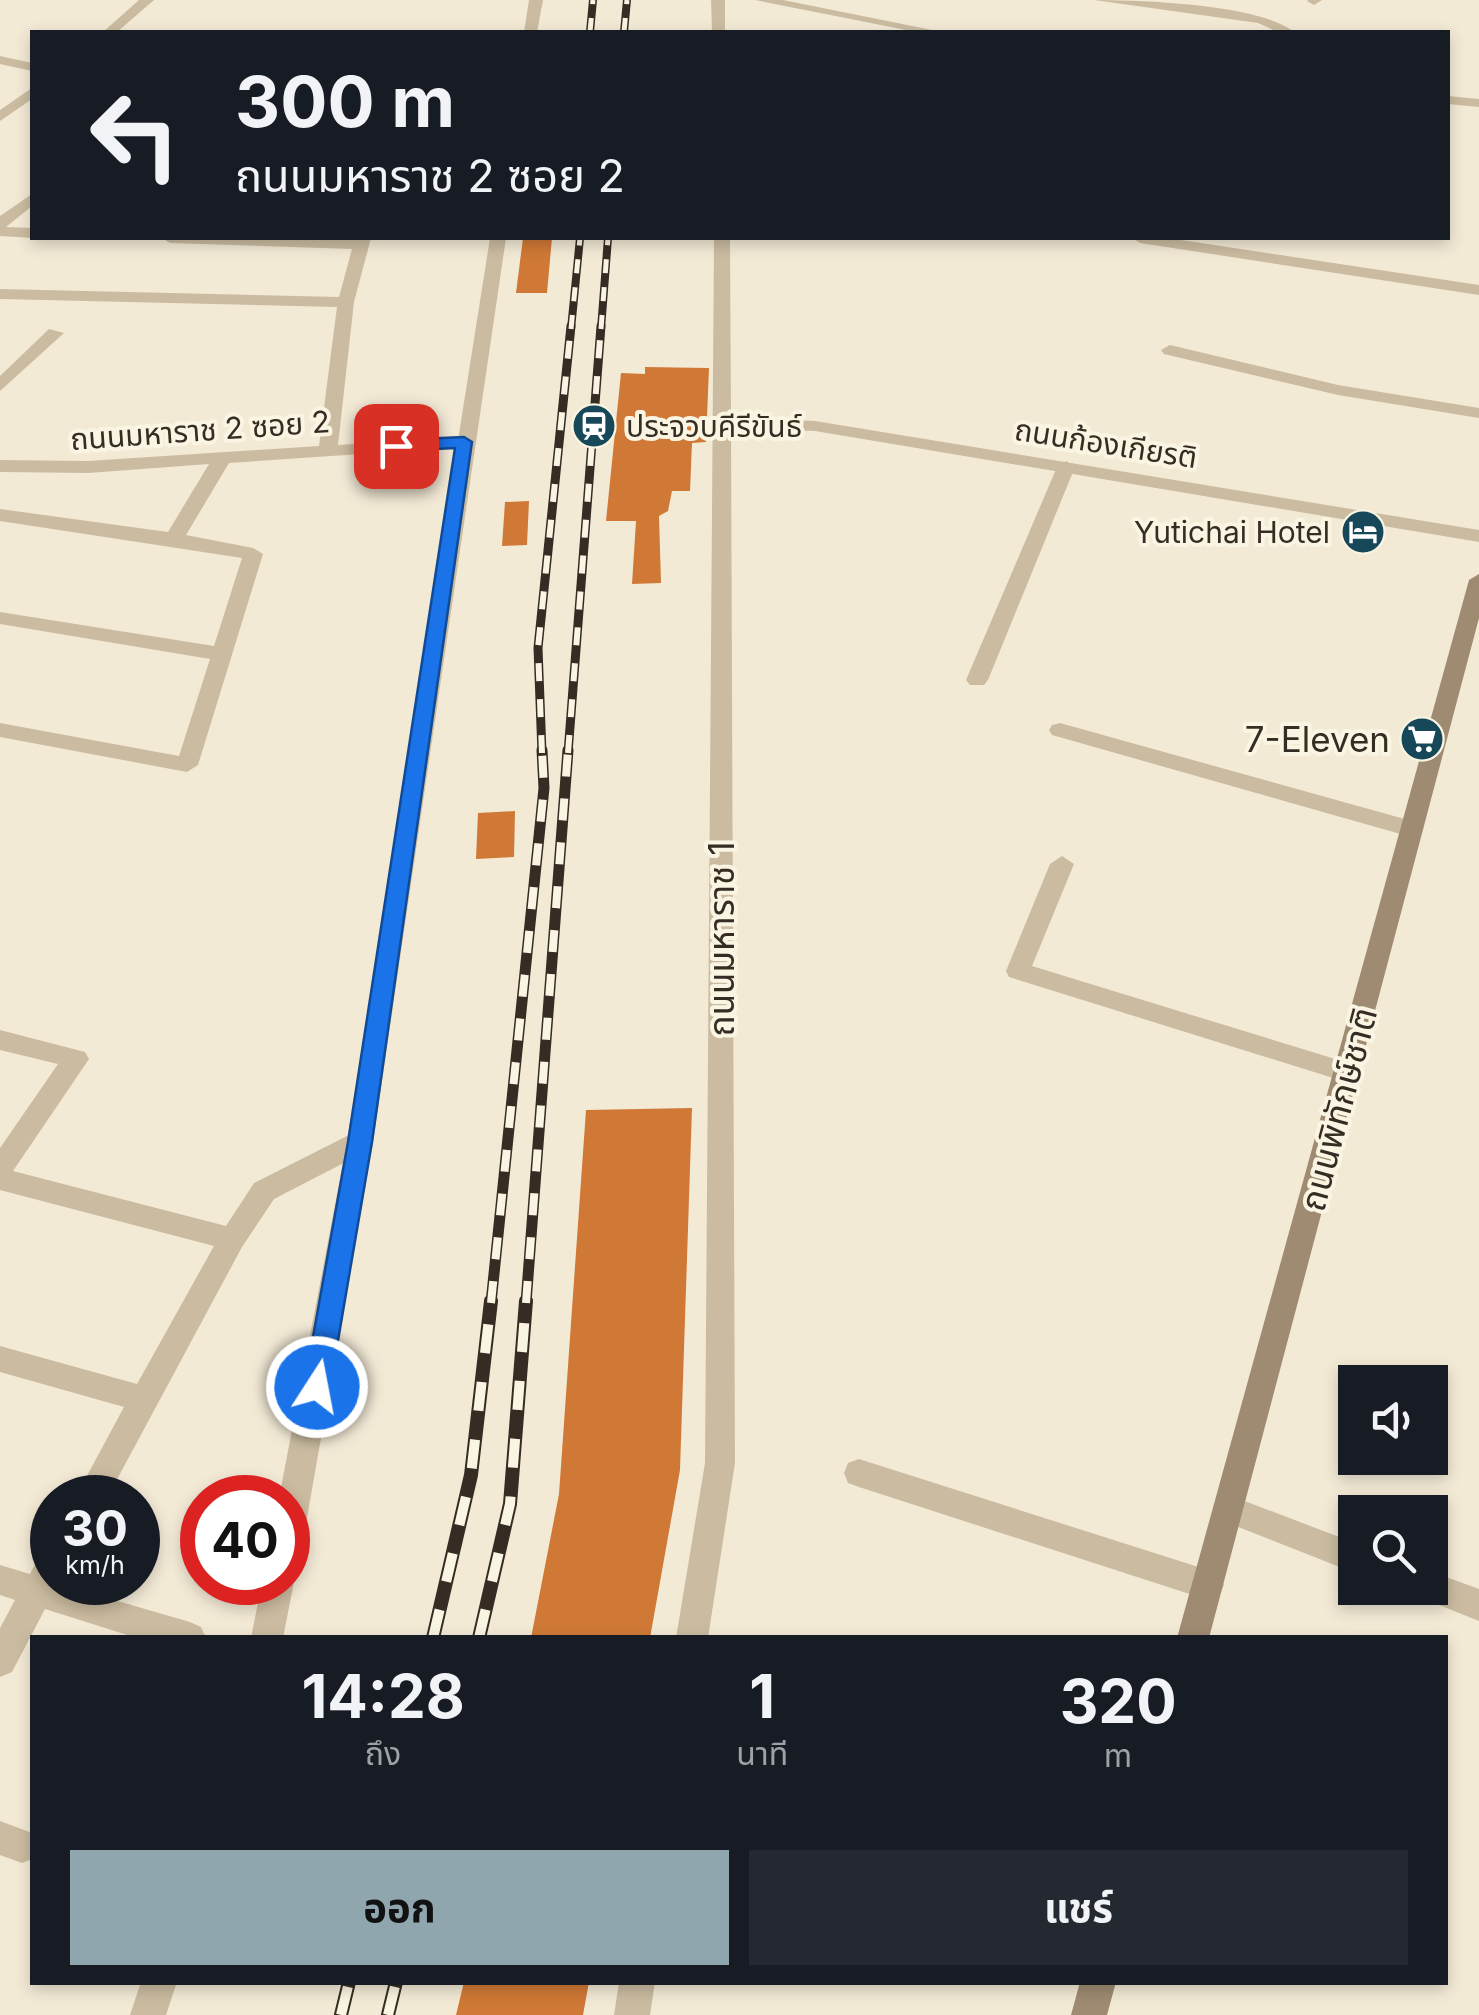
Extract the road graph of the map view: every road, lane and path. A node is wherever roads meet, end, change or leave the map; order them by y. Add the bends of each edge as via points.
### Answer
1 (148, 0) edge
2 (536, 0) edge
3 (718, 0) edge
4 (762, 0) edge
5 (1102, 0) edge
6 (111, 30) edge
7 (531, 30) edge
8 (719, 30) edge
9 (924, 30) edge
10 (1283, 30) edge
11 (0, 60) edge
12 (30, 68) edge
13 (30, 94) edge
14 (1450, 100) edge
15 (1479, 104) edge
16 (5, 117) edge
17 (30, 201) edge
18 (0, 224) edge
19 (0, 232) edge
20 (30, 232) edge
21 (298, 240) edge
22 (498, 240) edge
23 (722, 240) edge
24 (1153, 240) edge
25 (362, 241) edge
26 (1479, 290) edge
27 (0, 294) edge
28 (346, 302) junction
29 (55, 334) dead end
30 (1170, 350) dead end
31 (0, 386) edge
32 (1479, 413) edge
33 (723, 422) junction
34 (464, 442) junction
35 (328, 449) junction
36 (223, 457) junction
37 (0, 466) edge
38 (1066, 467) junction
39 (0, 515) edge
40 (1479, 536) edge
41 (174, 539) junction
42 (1479, 580) edge
43 (0, 618) edge
44 (222, 654) junction
45 (977, 680) dead end
46 (0, 730) edge
47 (1060, 730) dead end
48 (1411, 829) junction
49 (1062, 864) dead end
50 (0, 1040) edge
51 (1349, 1072) junction
52 (360, 1142) junction
53 (0, 1169) edge
54 (0, 1179) edge
55 (232, 1239) junction
56 (0, 1359) edge
57 (145, 1399) junction
58 (860, 1473) dead end
59 (103, 1475) edge
60 (299, 1475) edge
61 (1229, 1509) junction
62 (1338, 1551) edge
63 (30, 1579) edge
64 (0, 1580) edge
65 (1208, 1586) junction
66 (1448, 1593) edge
67 (30, 1605) edge
68 (110, 1605) edge
69 (273, 1605) edge
70 (1479, 1605) edge
71 (183, 1635) edge
72 (268, 1635) edge
73 (692, 1635) edge
74 (1195, 1635) edge
75 (0, 1661) edge
76 (158, 1985) edge
77 (637, 1985) edge
78 (1097, 1985) edge
79 (148, 2015) edge
80 (632, 2015) edge
81 (1089, 2015) edge

1 - 6 street
2 - 7 street
3 - 8 street
4 - 9 street
5 - 10 street via 1261,19
11 - 12 street
13 - 16 street
14 - 15 street
17 - 18 street
19 - 20 street
21 - 25 street
22 - 34 street
23 - 33 street, ถนนมหาราช 1
24 - 26 street
25 - 28 street
27 - 28 street
28 - 35 street
29 - 31 street
30 - 32 street via 1338,390
33 - 38 street, ถนนก้องเกียรติ via 815,426
33 - 73 street, ถนนมหาราช 1 via 720,1463
34 - 35 street, ถนนมหาราช 2 ซอย 2
34 - 52 street
35 - 36 street, ถนนมหาราช 2 ซอย 2
36 - 37 street, ถนนมหาราช 2 ซอย 2 via 88,468
36 - 41 street
38 - 40 street, ถนนก้องเกียรติ
38 - 45 street
39 - 41 street
41 - 44 street via 253,554
42 - 48 main road, ถนนพิทักษ์ชาติ
43 - 44 street
44 - 46 street via 188,764
47 - 48 street
48 - 51 main road, ถนนพิทักษ์ชาติ
49 - 51 street via 1018,971
50 - 53 street via 76,1059
51 - 61 main road, ถนนพิทักษ์ชาติ
52 - 55 street via 264,1191
52 - 60 street
54 - 55 street
55 - 57 street
56 - 57 street
57 - 59 street
58 - 65 street
61 - 62 street
61 - 65 main road, ถนนพิทักษ์ชาติ
63 - 64 street
65 - 74 main road, ถนนพิทักษ์ชาติ
66 - 70 street
67 - 75 street
68 - 71 street
69 - 72 street
76 - 79 street
77 - 80 street
78 - 81 main road

